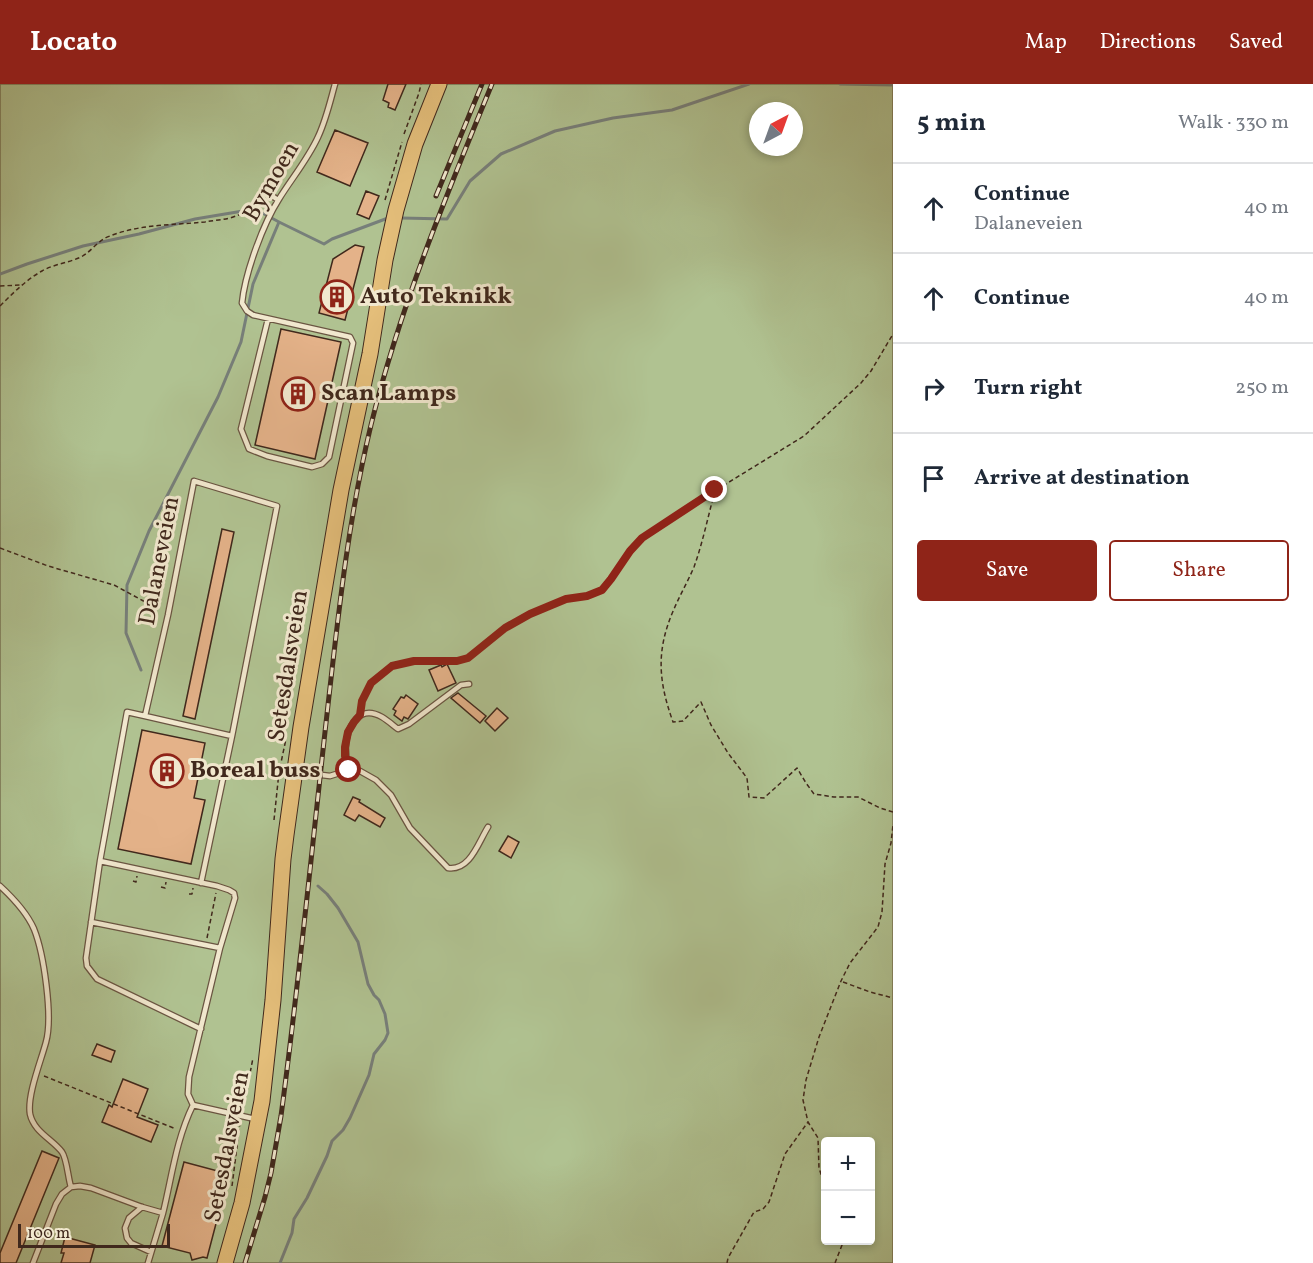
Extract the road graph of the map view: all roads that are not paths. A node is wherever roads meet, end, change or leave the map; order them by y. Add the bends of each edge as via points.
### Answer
1 (335, 84) edge
2 (440, 84) edge
3 (265, 191) road end
4 (278, 200) junction
5 (268, 319) junction
6 (469, 684) dead end
7 (145, 716) junction
8 (232, 736) junction
9 (349, 770) junction
10 (294, 772) junction
11 (488, 827) dead end
12 (100, 861) junction
13 (201, 883) junction
14 (0, 886) edge
15 (91, 922) junction
16 (220, 948) junction
17 (201, 1029) junction
18 (194, 1105) junction
19 (259, 1120) junction
20 (71, 1187) junction
21 (142, 1207) junction
22 (163, 1213) junction
23 (151, 1252) junction
24 (33, 1263) edge
25 (148, 1263) edge
26 (225, 1263) edge

1 - 4 lane, Bymoen via 318,137
2 - 10 highway, Setesdalsveien via 415,144 389,240 339,500
3 - 4 lane
4 - 5 lane, Bymoen via 259,240 242,303 250,313
5 - 5 lane, Bymoen via 241,429 249,448 312,467 322,465 329,458 353,343 350,337
6 - 9 lane via 461,685 398,729 377,715 360,715 346,738
7 - 8 lane
7 - 8 lane, Dalaneveien via 194,481 277,506
7 - 12 lane via 127,712
8 - 13 lane, Dalaneveien
9 - 10 lane via 330,776
9 - 11 lane via 367,774 384,787 410,828 448,868 462,866 468,860
10 - 19 highway, Setesdalsveien
12 - 13 lane
12 - 15 lane
13 - 16 lane via 234,893
14 - 20 lane via 29,920 40,954 50,1021 32,1090 30,1114 38,1130 64,1155
15 - 16 lane
15 - 17 lane via 86,958 97,979
16 - 17 lane
17 - 18 lane via 189,1077 188,1094
18 - 19 lane
18 - 22 lane via 176,1151
19 - 26 highway, Setesdalsveien
20 - 21 lane via 91,1188
20 - 24 lane via 56,1204
21 - 22 lane
21 - 23 lane via 126,1224 127,1238
22 - 23 lane
23 - 25 lane

